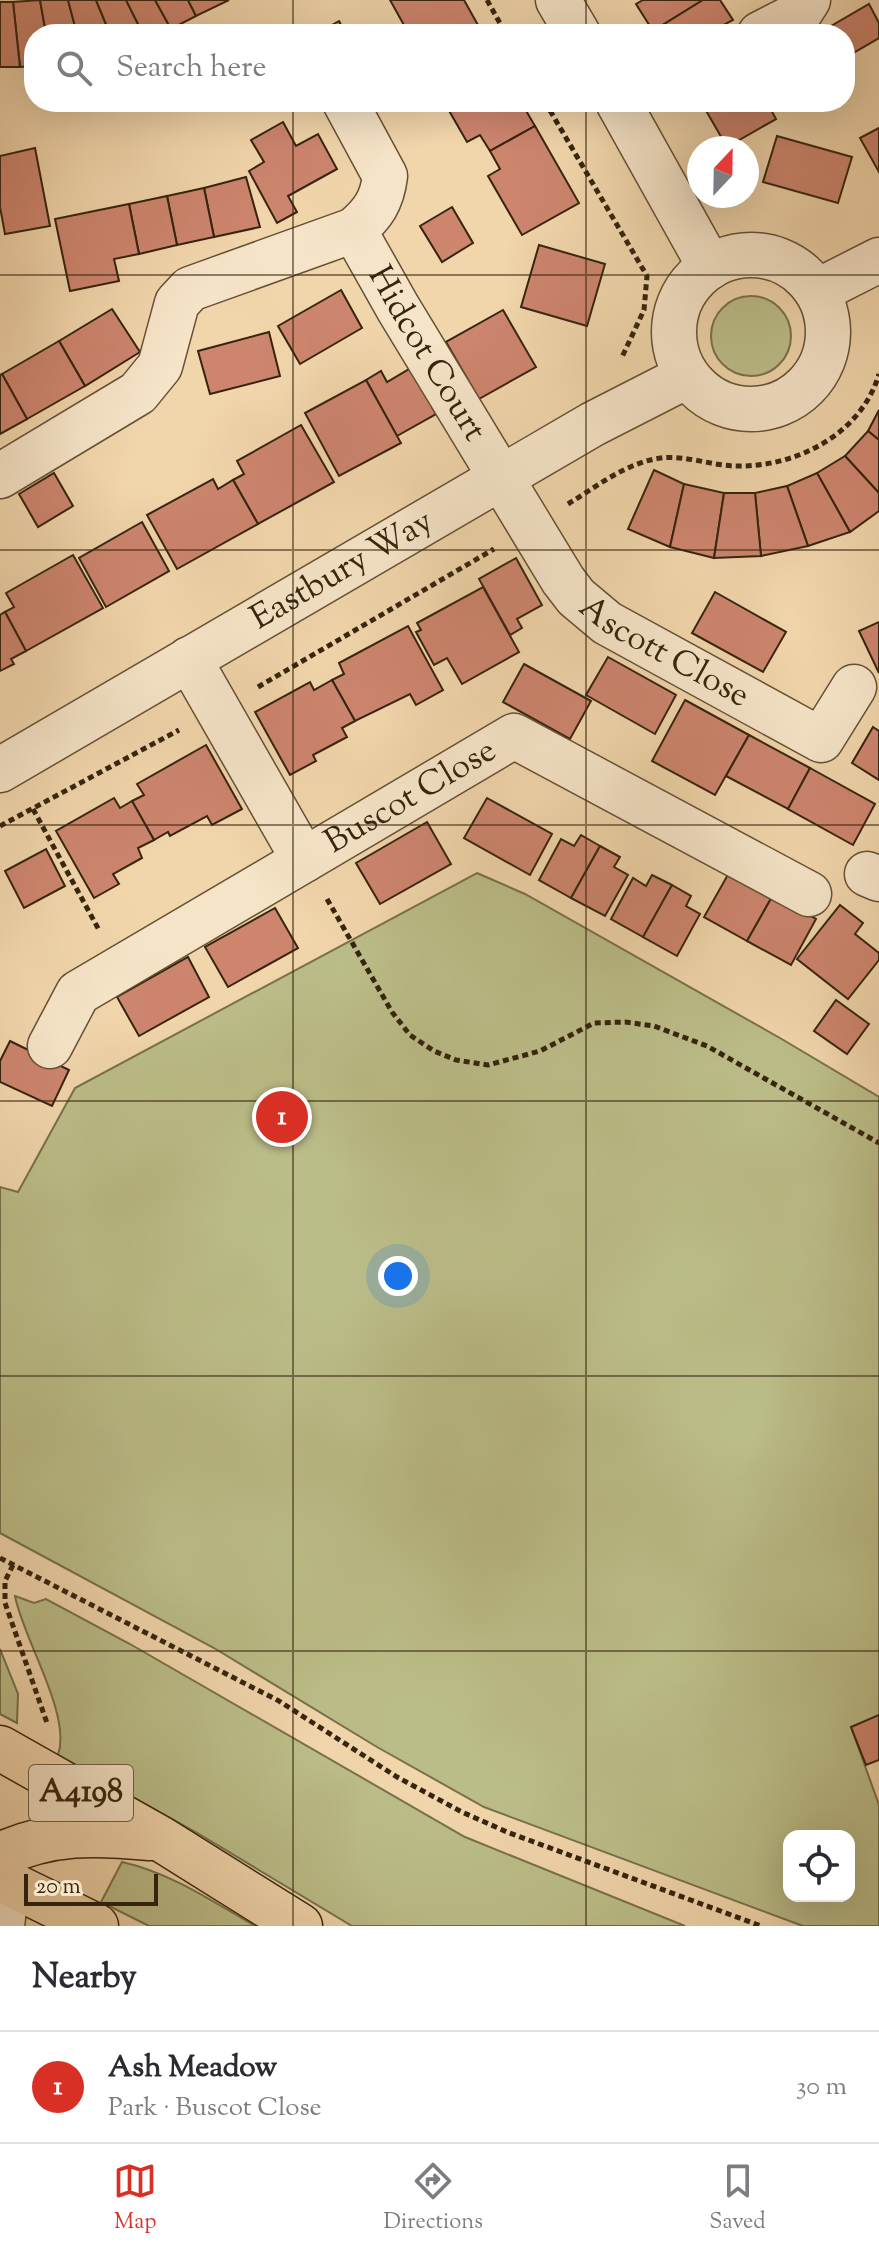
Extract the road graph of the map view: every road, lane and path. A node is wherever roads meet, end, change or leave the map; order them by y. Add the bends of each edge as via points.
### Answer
1 (487, 0) edge
2 (558, 0) edge
3 (808, 0) edge
4 (500, 24) edge
5 (572, 24) edge
6 (780, 24) edge
7 (350, 112) edge
8 (551, 112) edge
9 (625, 112) edge
10 (354, 230) junction
11 (879, 260) edge
12 (710, 267) junction
13 (818, 291) junction
14 (615, 367) dead end
15 (879, 374) edge
16 (687, 376) junction
17 (593, 424) junction
18 (622, 472) junction
19 (0, 476) edge
20 (501, 478) junction
21 (531, 528) junction
22 (189, 659) junction
23 (854, 687) dead end
24 (217, 709) junction
25 (7, 767) edge
26 (33, 808) junction
27 (0, 826) edge
28 (304, 860) junction
29 (809, 894) dead end
30 (120, 970) junction
31 (50, 1046) dead end
32 (879, 1143) edge
33 (0, 1558) edge
34 (0, 1748) edge
35 (161, 1839) junction
36 (1, 1865) edge
37 (2, 1926) edge
38 (96, 1926) edge
39 (300, 1926) edge
40 (761, 1926) edge

1 - 4 path
2 - 5 street
3 - 6 street via 799,14
7 - 10 street, Hidcot Court via 385,176 371,216
8 - 14 path via 647,276 644,310
9 - 12 street
10 - 19 street, Hidcot Court via 190,289 177,303 160,366 138,393
10 - 20 street, Hidcot Court
11 - 13 street
12 - 13 street via 732,257 756,255 801,273
12 - 16 street via 692,282 675,322 675,345
13 - 16 street via 828,340 822,364 788,400 765,408 740,408 716,401
15 - 18 path via 870,398 842,431 801,455 753,465 663,457
16 - 17 street, Eastbury Way
17 - 18 path
17 - 20 street, Eastbury Way
18 - 21 path
20 - 21 street, Ascott Close
20 - 22 street, Eastbury Way
21 - 23 street, Ascott Close via 576,597 607,623 821,740
21 - 24 path
22 - 24 street, Buscot Close
22 - 25 street, Eastbury Way
24 - 26 path
24 - 28 street, Buscot Close
25 - 26 path
26 - 27 path
26 - 30 path
28 - 29 street, Buscot Close via 514,736
28 - 30 street, Buscot Close
28 - 32 path via 392,1012 410,1035 434,1051 488,1065 540,1051 594,1023 654,1026 707,1046
30 - 31 street, Buscot Close via 78,993
33 - 40 path via 279,1701 462,1812
34 - 35 main road, A4198
35 - 36 main road via 76,1834 43,1839
35 - 39 main road, A4198
36 - 37 street
36 - 38 main road

